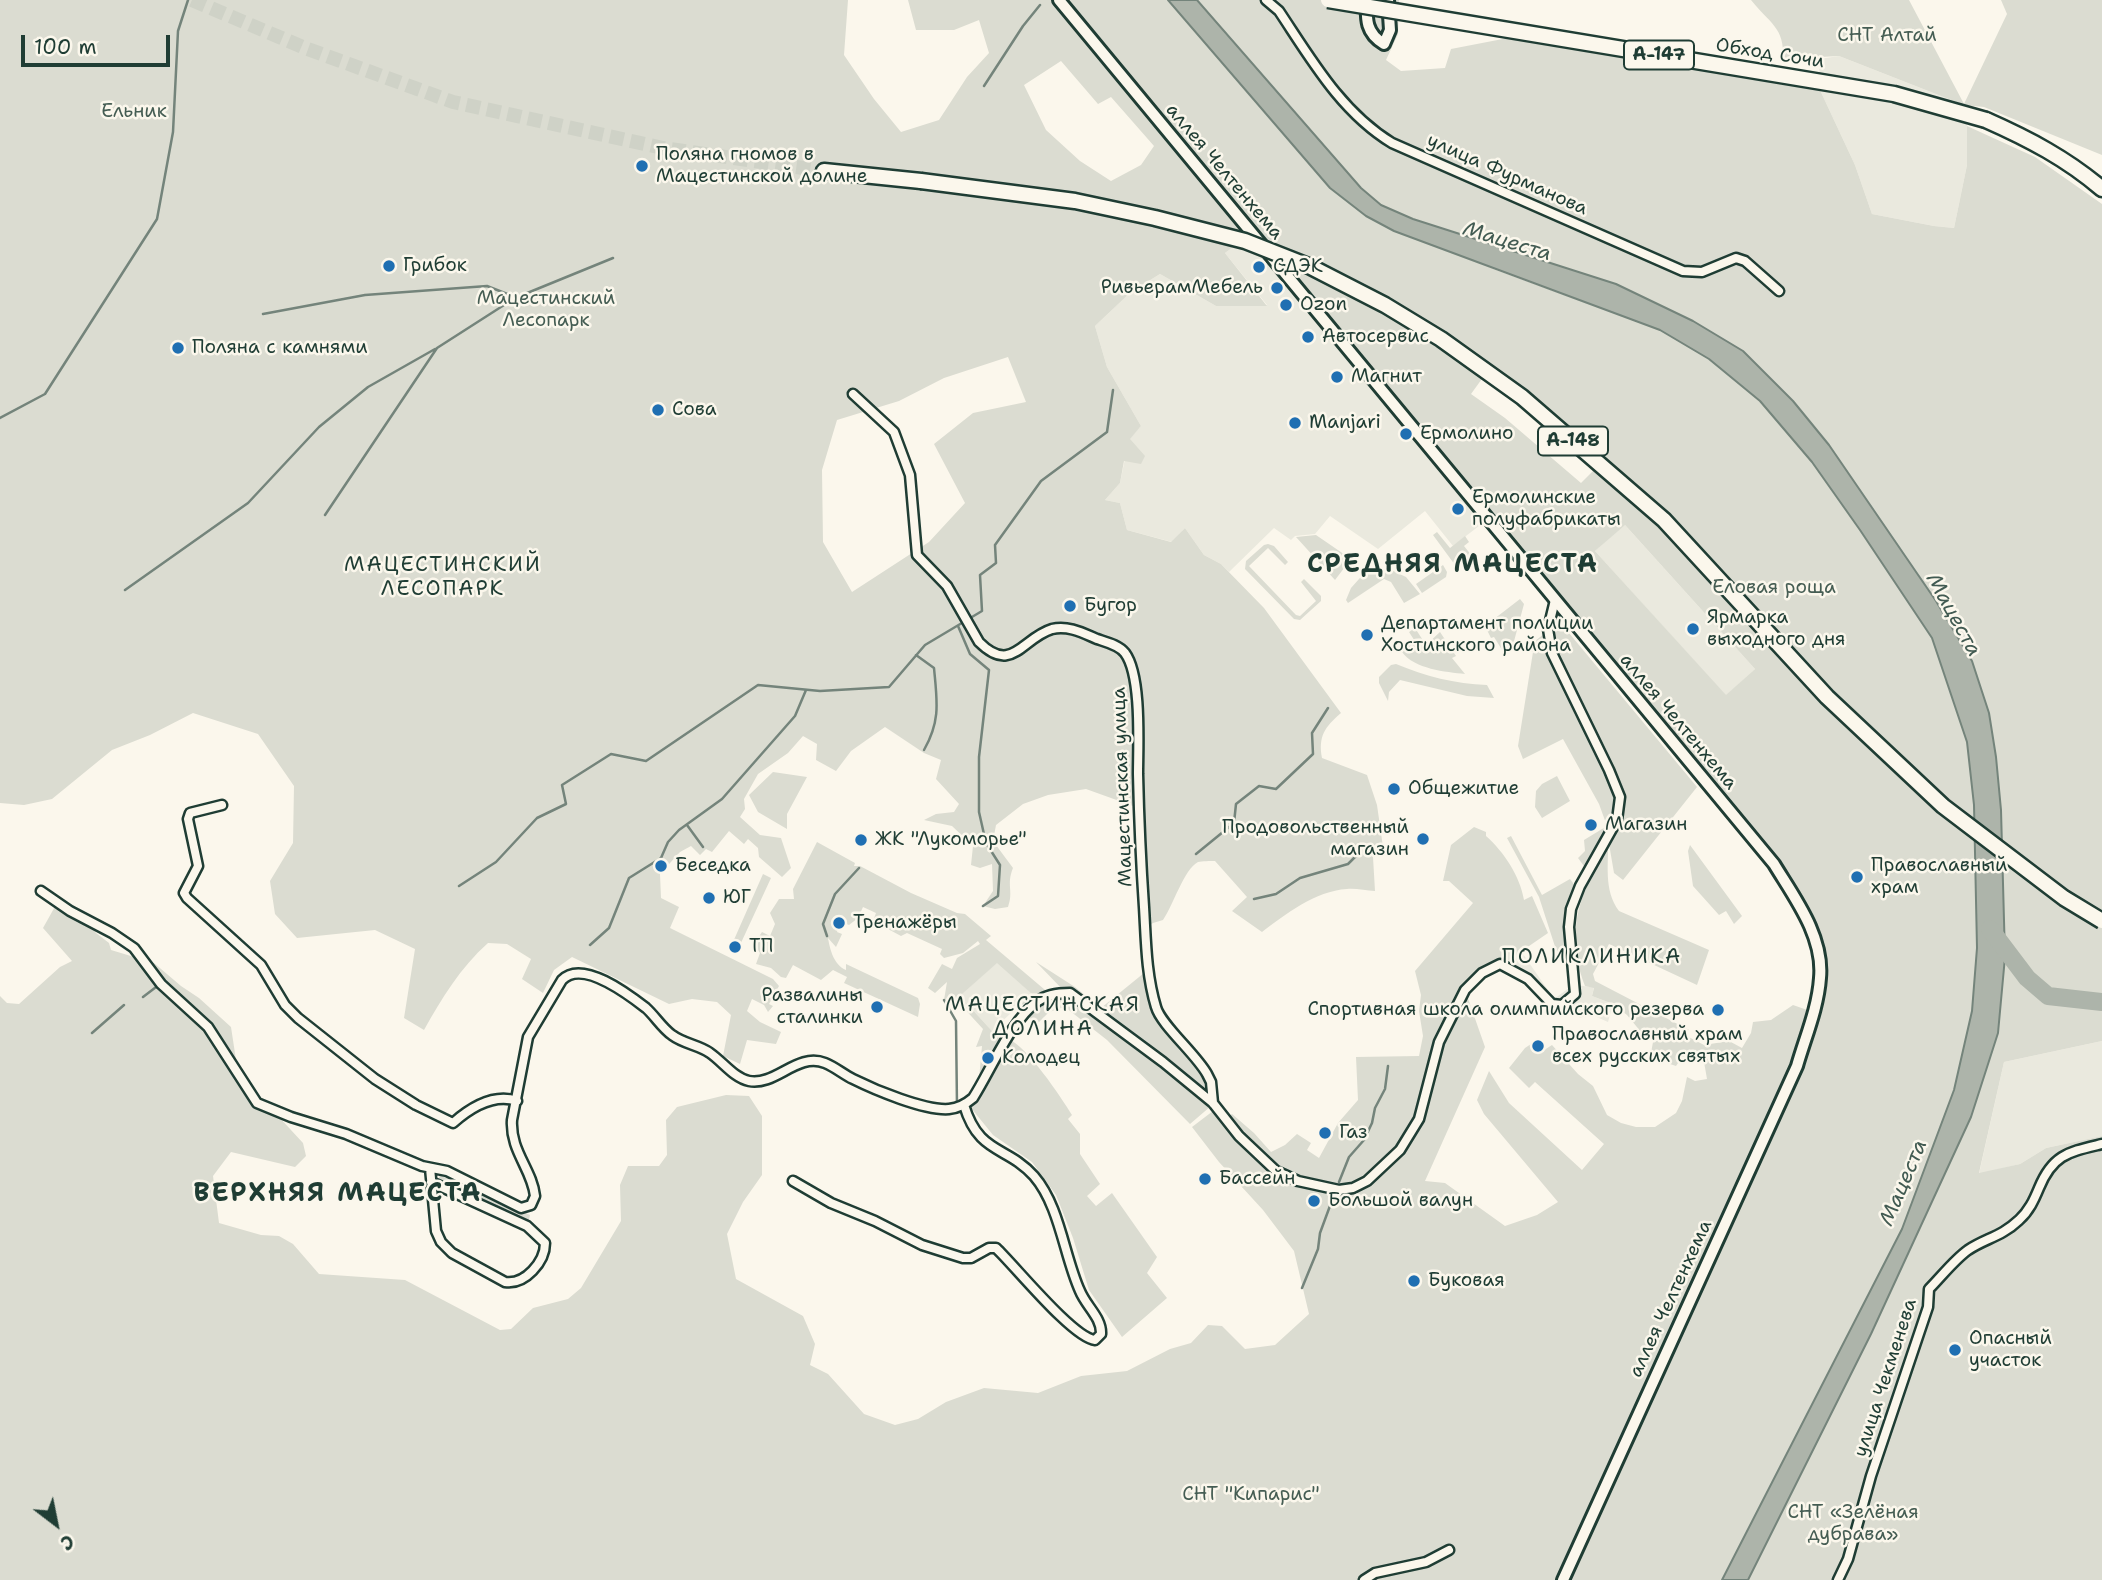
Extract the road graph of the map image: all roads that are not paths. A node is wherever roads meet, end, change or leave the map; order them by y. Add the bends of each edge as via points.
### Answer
1 (1059, 0) edge
2 (1266, 0) edge
3 (1328, 0) edge
4 (1367, 0) edge
5 (1388, 0) edge
6 (824, 171) tunnel mouth
7 (2102, 189) edge
8 (1779, 291) dead end
9 (853, 394) dead end
10 (1555, 600) junction
11 (222, 805) dead end
12 (41, 891) dead end
13 (2102, 921) edge
14 (517, 1101) junction
15 (1213, 1103) junction
16 (964, 1105) junction
17 (2102, 1144) edge
18 (430, 1168) junction
19 (793, 1181) dead end
20 (431, 1182) junction
21 (1449, 1550) dead end
22 (1364, 1580) edge
23 (1563, 1580) edge
24 (1838, 1580) edge

1 - 10 main road, аллея Челтенхема
2 - 8 street, улица Фурманова via 1279,11 1352,113 1374,133 1683,271 1702,272 1736,258
3 - 7 highway, Обход Сочи / А-147, bridge via 1894,94 1986,120 2030,139
4 - 5 main road via 1367,27 1384,44 1390,30
6 - 13 highway, А-148, bridge via 1075,201 1155,218 1245,241 1385,305 1522,397 1664,520 1827,697 1942,806 2064,898
9 - 15 street, Мацестинская улица via 894,432 910,475 917,555 947,586 984,648 1003,656 1017,653 1051,629 1072,628 1126,654 1134,678 1139,731 1140,844 1151,986 1157,1011 1207,1074
10 - 15 street, Мацестинская улица via 1548,629 1552,653 1620,797 1617,820 1571,909 1574,995 1562,1005 1552,1004 1528,979 1500,964 1482,973 1465,990 1439,1042 1419,1119 1381,1170 1353,1188 1322,1187 1276,1171
10 - 23 main road, аллея Челтенхема via 1774,864 1815,939 1821,977 1797,1066
11 - 14 street via 190,813 198,866 184,893 261,965 285,1005 375,1079 453,1123 489,1100
12 - 18 street via 134,948 161,984 208,1027 257,1103
14 - 16 street via 528,1037 567,975 584,973 612,985 648,1010 671,1035 707,1051 737,1077 765,1080 797,1064 823,1062 892,1096 942,1109
14 - 18 street via 513,1140 534,1190 534,1202 528,1208 447,1171
15 - 16 street, Мацестинская улица via 1084,1002 1070,993 1055,993 1040,999 1026,1013 973,1098
16 - 19 street via 984,1142 1023,1165 1045,1193 1080,1292 1100,1324 1101,1334 1095,1340 1063,1318 996,1248 963,1258 922,1245
17 - 24 street, улица Чекменева via 2071,1152 2052,1163 2022,1217 2004,1233 1968,1250 1929,1289 1928,1307
18 - 20 street
20 - 20 street via 527,1226 545,1243 545,1251 526,1278 505,1282 446,1248 436,1231
21 - 22 street via 1426,1562 1375,1573

